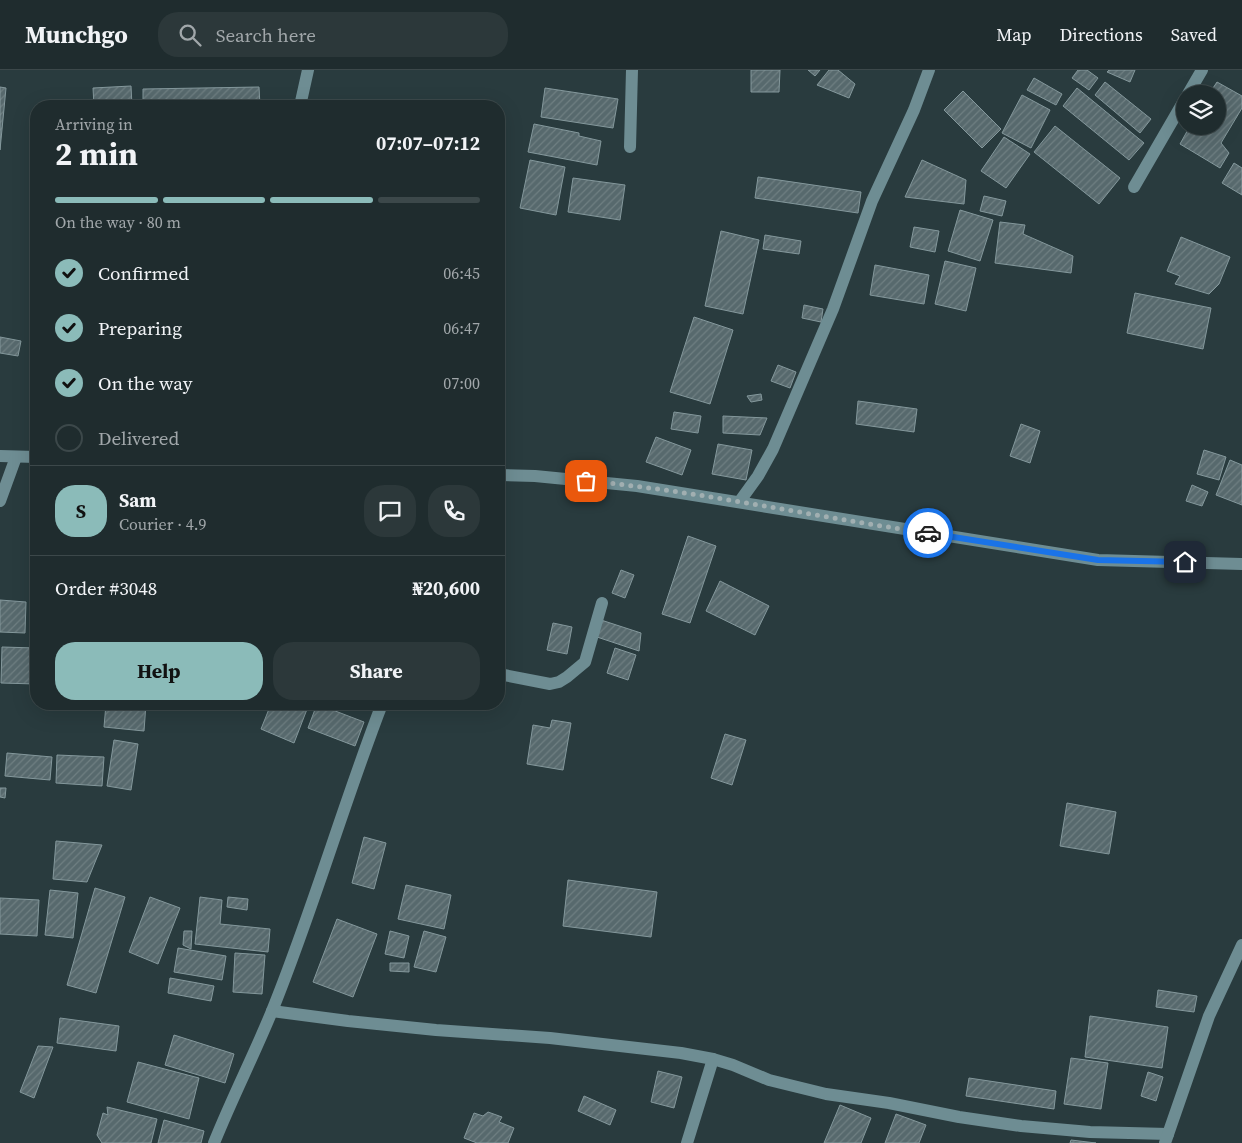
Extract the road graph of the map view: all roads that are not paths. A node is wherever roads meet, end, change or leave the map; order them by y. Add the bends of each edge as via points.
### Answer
1 (308, 70) edge
2 (632, 70) edge
3 (929, 70) edge
4 (1202, 70) edge
5 (1193, 85) edge
6 (301, 100) edge
7 (1176, 115) edge
8 (630, 147) dead end
9 (1134, 188) dead end
10 (0, 456) edge
11 (16, 457) junction
12 (30, 457) edge
13 (505, 475) edge
14 (0, 501) edge
15 (740, 501) junction
16 (1242, 564) edge
17 (602, 603) dead end
18 (505, 675) edge
19 (380, 710) edge
20 (1242, 944) edge
21 (272, 1011) junction
22 (712, 1059) junction
23 (1166, 1139) edge
24 (214, 1143) edge
25 (687, 1143) edge

1 - 6 street
2 - 8 street
3 - 15 street via 872,201 832,309 772,449
4 - 5 street
7 - 9 street
10 - 11 street
11 - 12 street
11 - 14 street
13 - 15 street via 637,486
15 - 16 street via 1098,560
17 - 18 street via 585,662 567,677 550,684
19 - 21 street
20 - 23 street via 1209,1016
21 - 22 street via 348,1022 550,1038
21 - 24 street
22 - 23 street via 807,1090 958,1117
22 - 25 street

